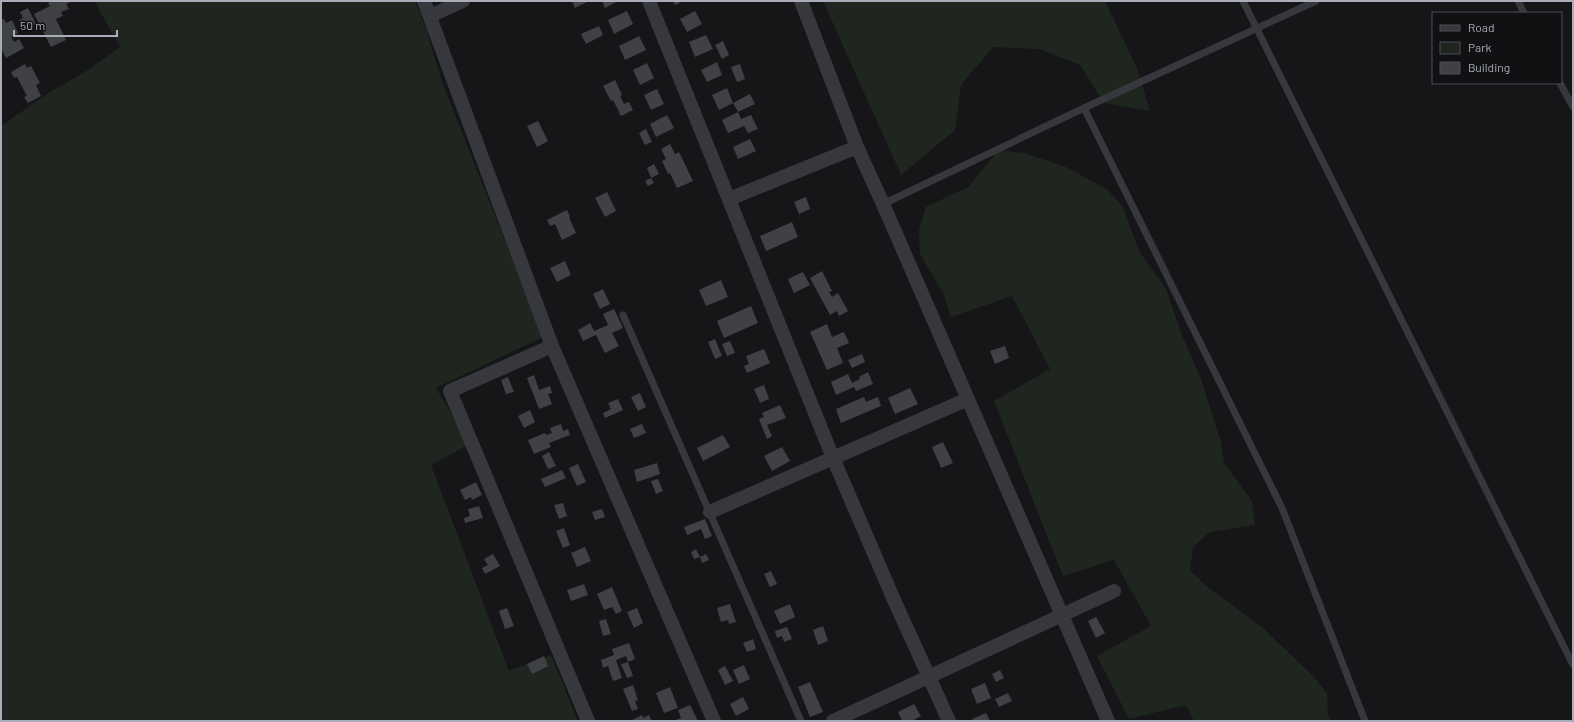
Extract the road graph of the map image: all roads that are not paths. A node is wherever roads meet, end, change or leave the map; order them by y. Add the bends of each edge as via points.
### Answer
1 (424, 1) edge
2 (464, 1) edge
3 (650, 1) edge
4 (802, 1) edge
5 (1243, 1) edge
6 (1316, 1) edge
7 (1518, 1) edge
8 (1524, 12) edge
9 (430, 16) junction
10 (1257, 28) junction
11 (1561, 84) edge
12 (1573, 107) edge
13 (1084, 108) junction
14 (857, 147) junction
15 (729, 199) junction
16 (884, 204) junction
17 (624, 315) dead end
18 (552, 346) junction
19 (968, 399) junction
20 (833, 458) junction
21 (710, 512) junction
22 (1114, 591) dead end
23 (1061, 616) junction
24 (1573, 666) edge
25 (929, 676) junction
26 (588, 721) edge
27 (714, 721) edge
28 (801, 721) edge
29 (833, 721) edge
30 (949, 721) edge
31 (1108, 721) edge
32 (1365, 721) edge

1 - 9 street
2 - 9 street
3 - 15 street
4 - 14 street
5 - 10 lane
6 - 10 lane
7 - 8 lane
9 - 18 street
10 - 13 lane
10 - 24 lane
11 - 12 lane
13 - 16 lane
13 - 32 lane via 1282,508
14 - 15 street
14 - 16 street
15 - 20 street
16 - 19 street
17 - 21 lane
18 - 26 street via 450,391
18 - 27 street
19 - 20 street
19 - 23 street
20 - 21 street
20 - 25 street
21 - 28 lane
22 - 23 street
23 - 25 street
23 - 31 street
25 - 29 street
25 - 30 street

